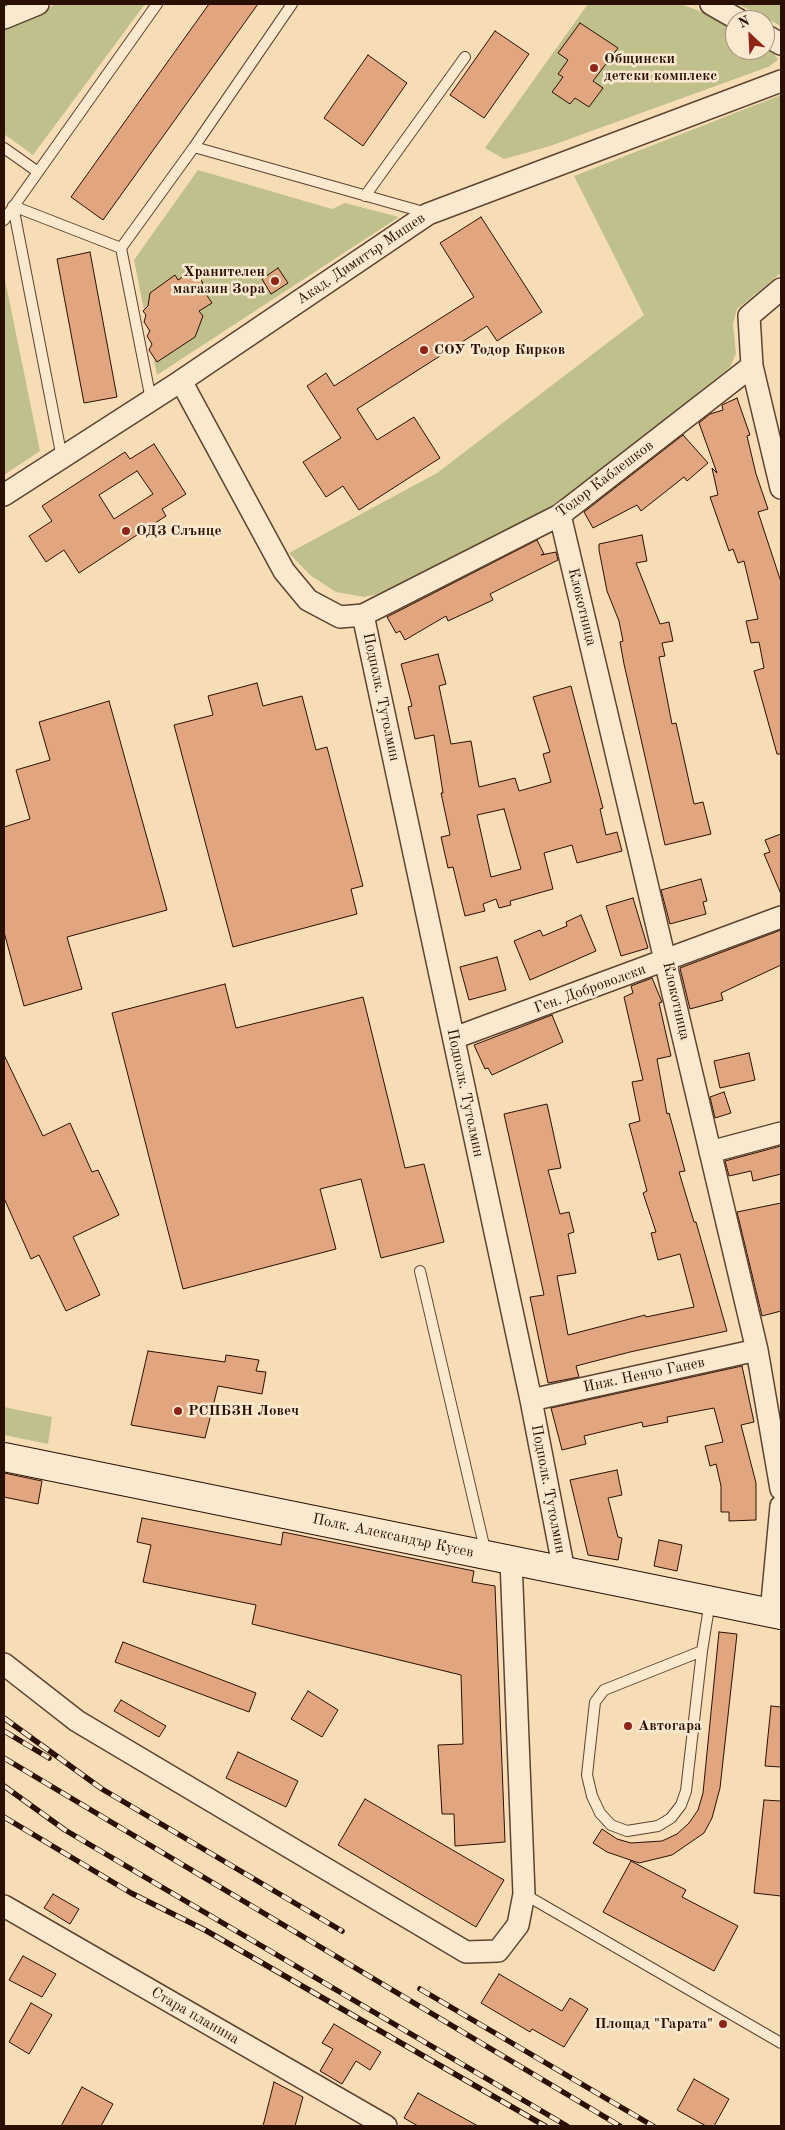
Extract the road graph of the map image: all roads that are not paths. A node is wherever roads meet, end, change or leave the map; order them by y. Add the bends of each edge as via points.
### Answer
1 (38, 4) edge
2 (157, 4) edge
3 (292, 4) edge
4 (711, 4) edge
5 (725, 12) edge
6 (4, 18) edge
7 (465, 57) dead end
8 (781, 81) edge
9 (194, 146) junction
10 (4, 148) edge
11 (38, 172) junction
12 (365, 196) junction
13 (13, 206) junction
14 (428, 214) junction
15 (4, 220) edge
16 (121, 248) junction
17 (781, 289) edge
18 (752, 366) junction
19 (181, 381) junction
20 (151, 400) junction
21 (62, 458) junction
22 (781, 488) edge
23 (4, 495) edge
24 (560, 515) junction
25 (363, 615) junction
26 (781, 917) edge
27 (667, 961) junction
28 (454, 1038) junction
29 (781, 1133) edge
30 (710, 1152) junction
31 (420, 1271) dead end
32 (757, 1350) junction
33 (531, 1400) junction
34 (4, 1457) edge
35 (781, 1489) edge
36 (781, 1506) edge
37 (498, 1557) junction
38 (564, 1571) junction
39 (710, 1600) junction
40 (776, 1614) edge
41 (702, 1650) junction
42 (4, 1664) edge
43 (524, 1894) junction
44 (4, 1906) edge
45 (781, 2042) edge
46 (386, 2126) edge

1 - 6 street
2 - 11 lane
3 - 9 lane
4 - 5 street
7 - 12 lane
8 - 14 street, Акад. Димитър Мишев
9 - 12 lane
9 - 16 lane
10 - 11 lane
11 - 13 lane
12 - 14 lane
13 - 15 lane
13 - 16 lane
13 - 21 lane
14 - 19 street, Акад. Димитър Мишев
16 - 20 lane
17 - 18 street via 749,316
18 - 22 street
18 - 24 street, Тодор Каблешков
19 - 20 street, Акад. Димитър Мишев
19 - 25 street via 284,571 308,600 340,617
20 - 21 street, Акад. Димитър Мишев
21 - 23 street, Акад. Димитър Мишев
24 - 25 street, Тодор Каблешков
24 - 27 street, Клокотница
25 - 28 street, Подполк. Тутолмин
26 - 27 street, Ген. Доброволски
27 - 28 street, Ген. Доброволски
27 - 30 street, Клокотница
28 - 33 street, Подполк. Тутолмин
29 - 30 street
30 - 32 street, Клокотница
31 - 37 lane
32 - 33 street, Инж. Ненчо Ганев
32 - 35 street, Клокотница
33 - 38 street, Подполк. Тутолмин
34 - 37 street, Полк. Александър Кусев
36 - 40 street
37 - 38 street, Полк. Александър Кусев
37 - 43 street
38 - 39 street, Полк. Александър Кусев
39 - 40 street, Полк. Александър Кусев
39 - 41 lane
41 - 41 lane via 686,1791 681,1805 671,1818 658,1826 627,1831 611,1825 600,1813 587,1775 595,1702 604,1690
42 - 43 street via 77,1721 466,1952 498,1951 518,1925
43 - 45 lane
44 - 46 street, Стара планина

